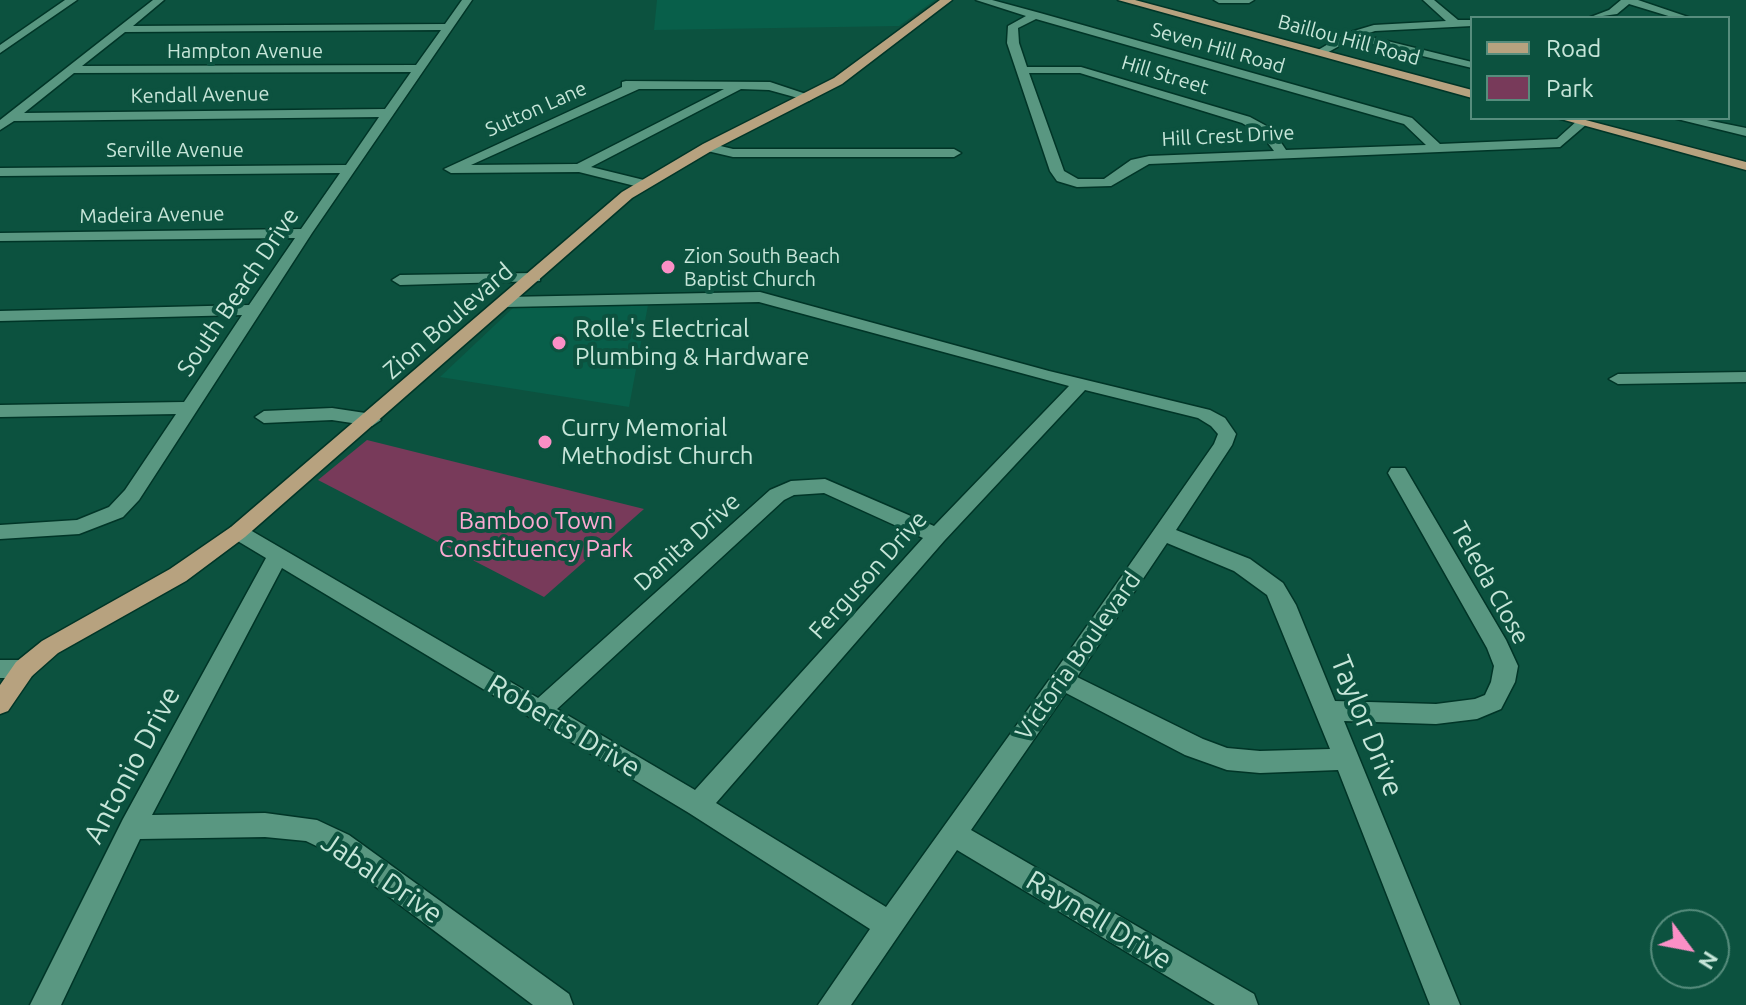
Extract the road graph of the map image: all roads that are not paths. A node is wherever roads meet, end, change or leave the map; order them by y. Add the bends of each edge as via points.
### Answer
1 (72, 0) edge
2 (159, 0) edge
3 (467, 0) edge
4 (947, 0) edge
5 (981, 0) edge
6 (1123, 0) edge
7 (1219, 0) edge
8 (1249, 0) edge
9 (1428, 0) edge
10 (1627, 0) edge
11 (1036, 15) junction
12 (1600, 16) edge
13 (1679, 16) edge
14 (1470, 23) edge
15 (1456, 24) junction
16 (446, 27) junction
17 (122, 29) junction
18 (1351, 35) junction
19 (0, 50) edge
20 (1319, 53) junction
21 (1470, 65) edge
22 (420, 68) junction
23 (71, 70) junction
24 (1024, 70) junction
25 (617, 85) dead end
26 (637, 85) junction
27 (746, 86) junction
28 (1470, 93) edge
29 (803, 99) junction
30 (389, 113) junction
31 (1571, 120) edge
32 (1689, 120) edge
33 (6, 121) edge
34 (1582, 123) junction
35 (1746, 132) edge
36 (708, 147) junction
37 (1436, 147) junction
38 (1281, 152) junction
39 (954, 153) dead end
40 (1746, 166) edge
41 (351, 169) junction
42 (586, 169) junction
43 (0, 172) edge
44 (648, 181) junction
45 (305, 233) junction
46 (0, 237) edge
47 (534, 278) junction
48 (400, 280) dead end
49 (506, 302) junction
50 (255, 310) junction
51 (0, 316) edge
52 (1746, 377) edge
53 (1618, 379) dead end
54 (1081, 384) junction
55 (190, 408) junction
56 (0, 411) edge
57 (264, 417) dead end
58 (372, 420) junction
59 (1398, 473) dead end
60 (0, 532) edge
61 (238, 532) junction
62 (1163, 533) junction
63 (937, 536) junction
64 (278, 555) junction
65 (12, 669) edge
66 (1062, 680) junction
67 (0, 704) edge
68 (539, 711) junction
69 (1328, 711) junction
70 (1348, 759) junction
71 (698, 805) junction
72 (132, 827) junction
73 (954, 834) junction
74 (888, 924) junction
75 (45, 1005) edge
76 (558, 1005) edge
77 (833, 1005) edge
78 (1243, 1005) edge
79 (1445, 1005) edge

1 - 19 street
2 - 17 street
3 - 16 street, South Beach Drive
4 - 29 main road, Zion Boulevard via 855,70
5 - 11 street, Seven Hill Road
6 - 20 main road, Baillou Hill Road
7 - 8 street
9 - 15 street
10 - 12 street
10 - 13 street
11 - 24 street, Hill Crest Drive via 1011,30
11 - 37 street, Seven Hill Road via 1408,121
14 - 15 street
15 - 18 street via 1383,27
16 - 17 street
16 - 22 street, South Beach Drive
17 - 23 street
18 - 20 street
18 - 21 street
20 - 28 main road, Baillou Hill Road
22 - 23 street, Hampton Avenue
22 - 30 street, South Beach Drive
23 - 33 street
24 - 38 street, Hill Street via 1081,70 1246,120 1267,132
24 - 38 street, Hill Crest Drive via 1062,178 1095,185 1149,160
25 - 26 street, Sutton Lane
26 - 27 street, Sutton Lane
26 - 42 street, Sutton Lane via 447,169
27 - 29 street, Sutton Lane
27 - 42 street
29 - 36 main road, Zion Boulevard
30 - 33 street, Kendall Avenue
30 - 41 street, South Beach Drive
31 - 34 main road
32 - 35 street
34 - 37 street, Hill Crest Drive via 1560,143
34 - 40 main road
36 - 39 street via 733,153
36 - 44 main road, Zion Boulevard
37 - 38 street, Hill Crest Drive
41 - 43 street, Serville Avenue
41 - 45 street, South Beach Drive
42 - 44 street
44 - 47 main road, Zion Boulevard
45 - 46 street, Madeira Avenue
45 - 50 street, South Beach Drive
47 - 48 street
47 - 49 main road, Zion Boulevard
49 - 54 street via 760,297
49 - 58 main road, Zion Boulevard
50 - 51 street
50 - 55 street, South Beach Drive
52 - 53 street
54 - 62 street, Victoria Boulevard via 1204,414 1227,434
54 - 63 street, Ferguson Drive
55 - 56 street
55 - 60 street, South Beach Drive via 116,512 79,527
57 - 58 street via 332,414
58 - 61 main road, Zion Boulevard
59 - 69 street, Teleda Close via 1498,646 1506,666 1503,682 1493,702 1477,709 1436,714
61 - 64 street, Roberts Drive
61 - 65 main road, Zion Boulevard via 178,575
62 - 66 street, Victoria Boulevard
62 - 69 street, Taylor Drive via 1242,565 1275,589
63 - 68 street, Danita Drive via 825,486 791,488 777,495
63 - 71 street, Ferguson Drive
64 - 68 street, Roberts Drive
64 - 72 street, Antonio Drive
65 - 67 main road, Zion Boulevard
66 - 70 street via 1227,759
66 - 73 street, Victoria Boulevard
68 - 71 street, Roberts Drive
69 - 70 street, Taylor Drive
70 - 79 street, Taylor Drive
71 - 74 street, Roberts Drive
72 - 75 street, Antonio Drive
72 - 76 street, Jabal Drive via 308,829 340,844
73 - 74 street, Victoria Boulevard
73 - 78 street, Raynell Drive
74 - 77 street, Victoria Boulevard

